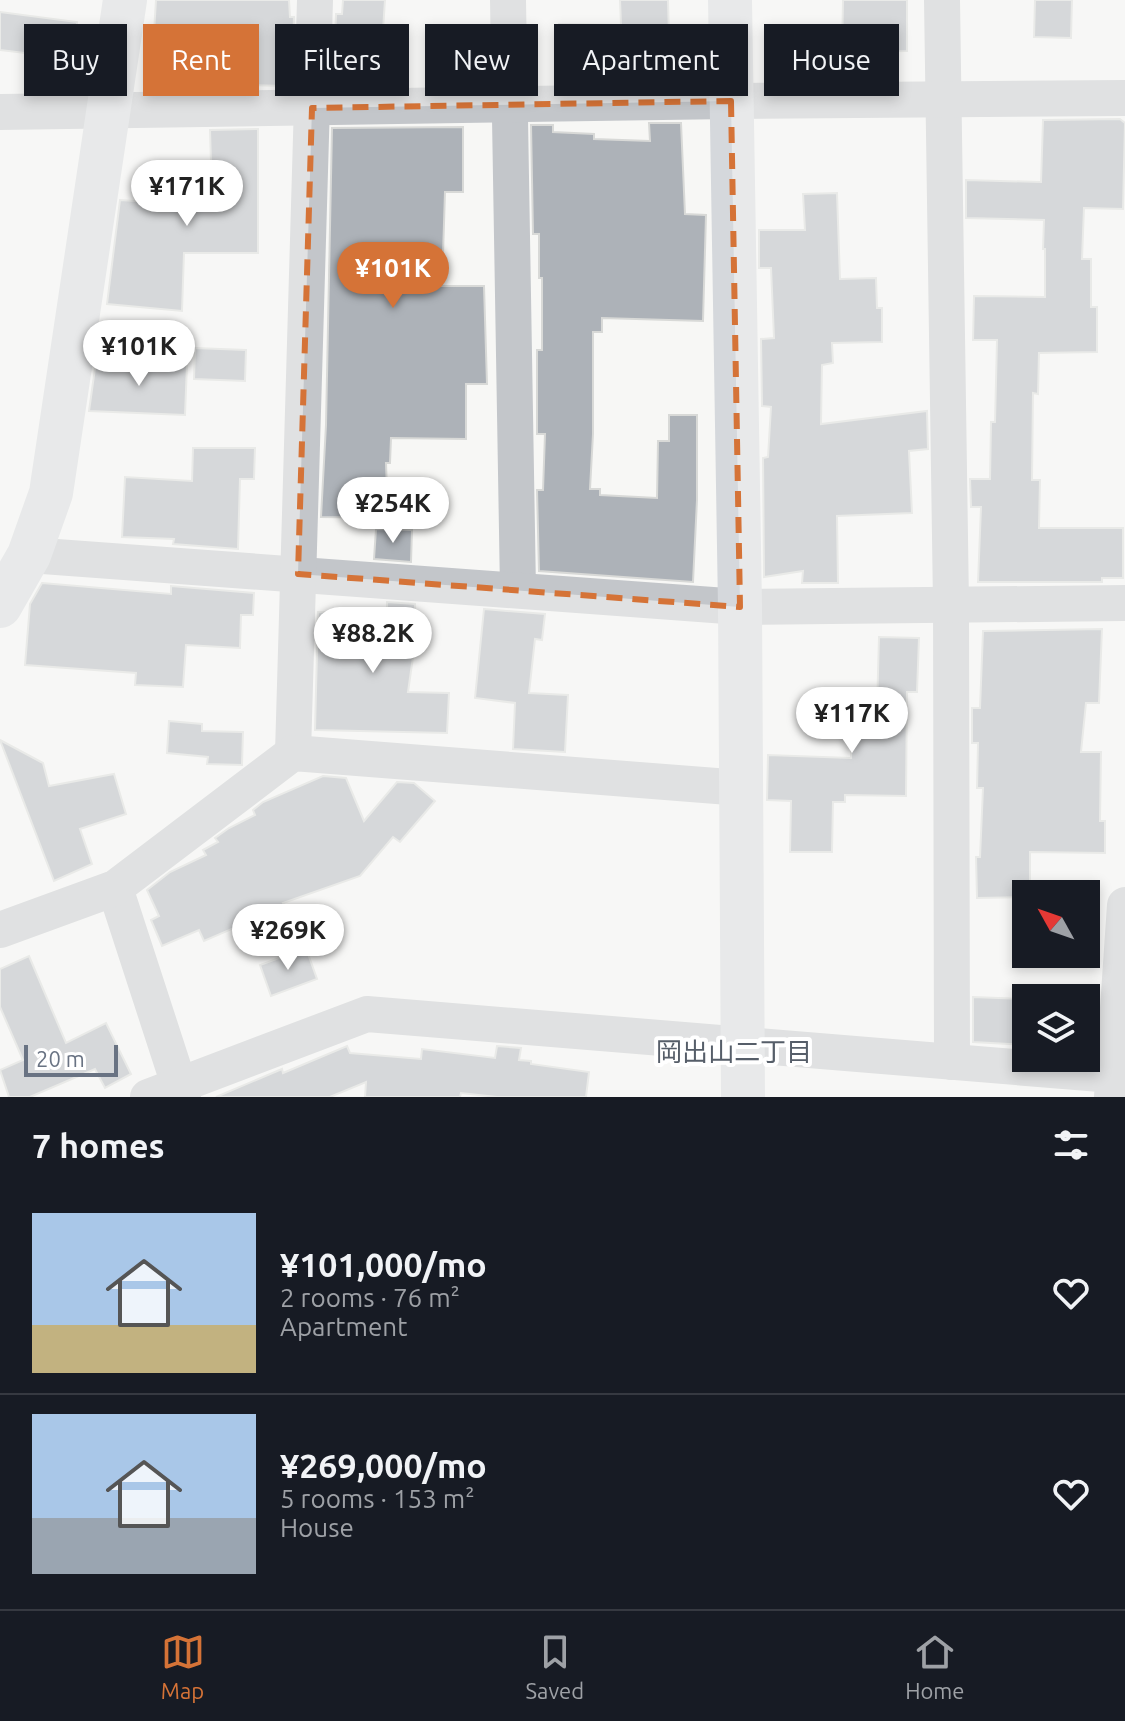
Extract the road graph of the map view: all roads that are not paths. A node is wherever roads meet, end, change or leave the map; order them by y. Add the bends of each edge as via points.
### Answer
1 (125, 0) edge
2 (315, 0) edge
3 (508, 0) edge
4 (730, 0) edge
5 (942, 0) edge
6 (1125, 98) edge
7 (944, 99) junction
8 (731, 101) junction
9 (509, 105) junction
10 (312, 108) junction
11 (0, 112) edge
12 (110, 113) junction
13 (29, 555) junction
14 (298, 574) junction
15 (518, 590) junction
16 (1125, 603) edge
17 (951, 604) junction
18 (0, 606) edge
19 (740, 607) junction
20 (293, 753) junction
21 (742, 788) junction
22 (115, 888) junction
23 (1125, 905) edge
24 (0, 930) edge
25 (742, 1044) junction
26 (952, 1062) junction
27 (1116, 1083) edge
28 (170, 1093) edge
29 (743, 1097) edge

1 - 12 street
2 - 10 street
3 - 9 street
4 - 8 street
5 - 7 street
6 - 7 street
7 - 8 street
7 - 17 street
8 - 9 street
8 - 19 street
9 - 10 street
9 - 15 street
10 - 12 street
10 - 14 street
11 - 12 street
12 - 13 street via 51,493
13 - 14 street
13 - 18 street
14 - 15 street
14 - 20 street
15 - 19 street
16 - 17 street
17 - 19 street
17 - 26 street
19 - 21 street
20 - 21 street
20 - 22 street
21 - 25 street
22 - 24 street
22 - 28 street
23 - 27 street
25 - 26 street
25 - 28 street via 367,1014
25 - 29 street
26 - 27 street

